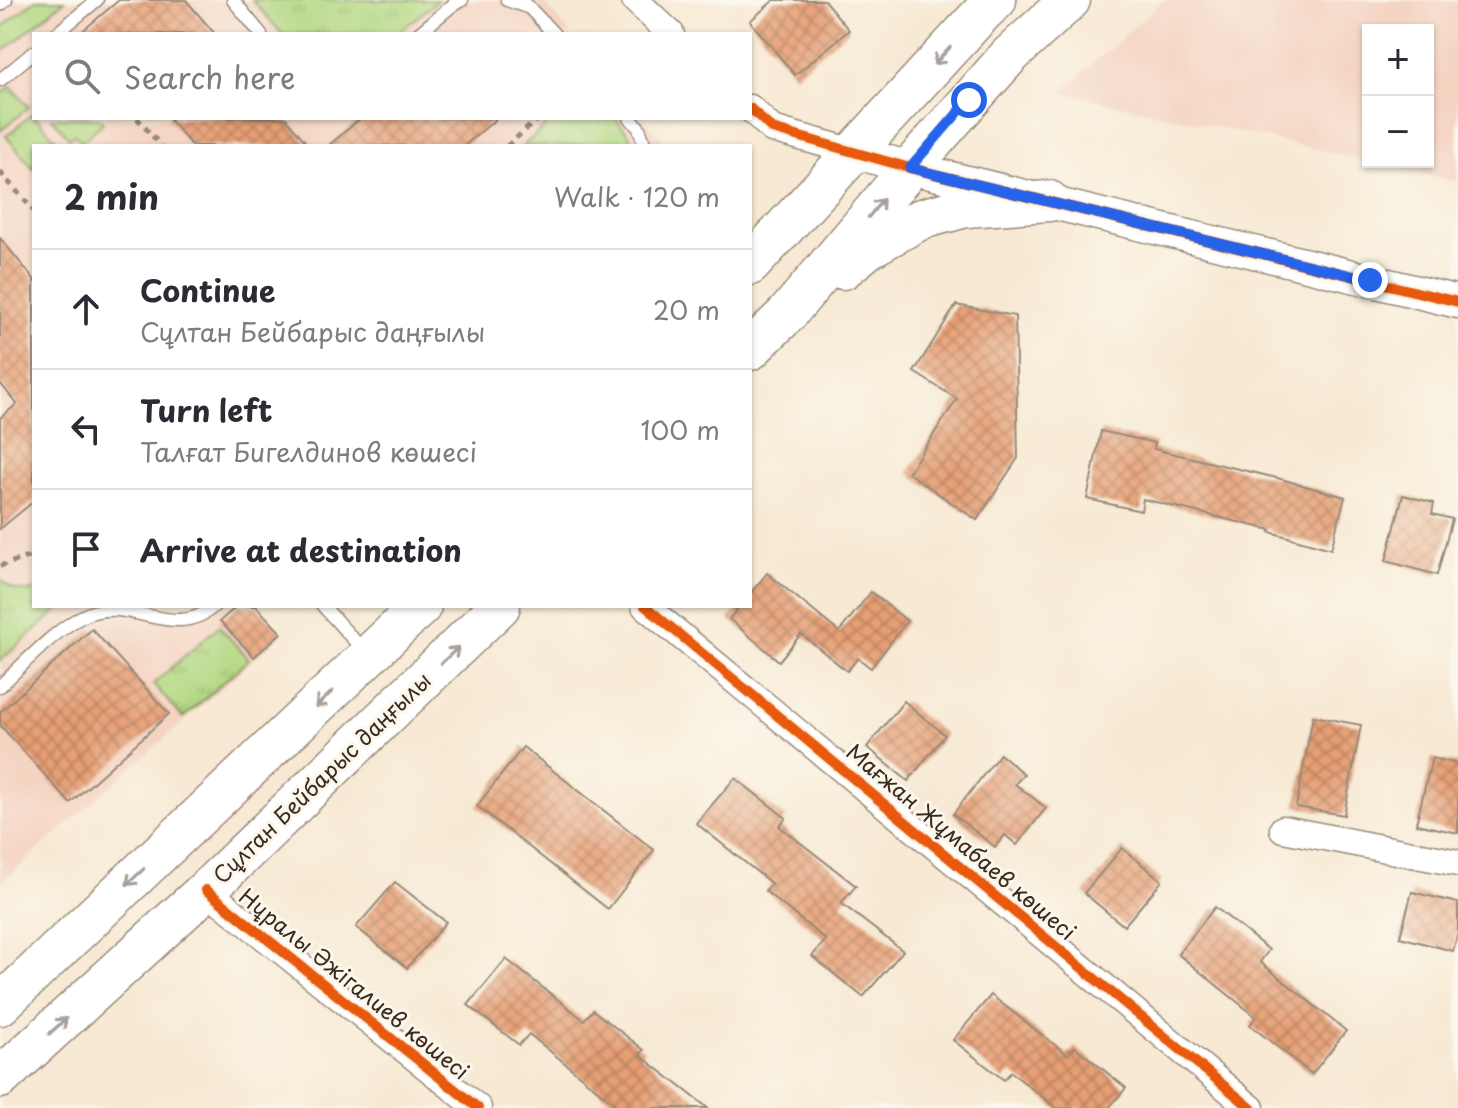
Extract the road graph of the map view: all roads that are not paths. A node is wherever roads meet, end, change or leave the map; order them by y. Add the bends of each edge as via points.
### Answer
1 (6, 0) edge
2 (97, 0) edge
3 (233, 0) edge
4 (462, 0) edge
5 (507, 0) edge
6 (635, 0) edge
7 (996, 0) edge
8 (1070, 0) edge
9 (526, 4) edge
10 (0, 5) edge
11 (58, 32) edge
12 (259, 32) edge
13 (420, 32) edge
14 (552, 32) edge
15 (669, 32) edge
16 (32, 54) edge
17 (0, 80) edge
18 (752, 110) edge
19 (632, 120) edge
20 (644, 144) edge
21 (854, 152) junction
22 (910, 168) junction
23 (1049, 201) junction
24 (752, 263) edge
25 (1458, 302) edge
26 (787, 314) junction
27 (752, 348) edge
28 (212, 608) edge
29 (325, 608) edge
30 (419, 608) edge
31 (498, 608) edge
32 (647, 608) edge
33 (369, 656) junction
34 (0, 686) edge
35 (1283, 829) dead end
36 (1458, 863) edge
37 (206, 890) junction
38 (0, 1005) edge
39 (0, 1078) edge
40 (478, 1108) edge
41 (1251, 1108) edge

1 - 10 lane
2 - 11 lane
3 - 12 lane
4 - 13 lane
5 - 9 lane
6 - 15 street
7 -> 21 main road
8 - 22 main road via 1009,56
9 - 14 lane
16 - 17 lane
18 - 21 street via 772,129
19 - 20 lane
21 - 22 street
21 - 24 main road
22 - 23 street
26 -> 22 main road
23 - 25 street
23 - 26 main road via 966,207 921,219 869,248
26 - 27 main road
28 - 34 lane via 178,621 113,609 91,613 63,628
29 - 33 lane
30 - 33 main road
37 -> 31 main road, Сұлтан Бейбарыс даңғылы
32 - 41 street, Мағжан Жұмабаев көшесі
33 -> 38 main road
35 - 36 street
39 -> 37 main road, Сұлтан Бейбарыс даңғылы
37 - 40 street, Нұралы Әжiгалиев көшесi

